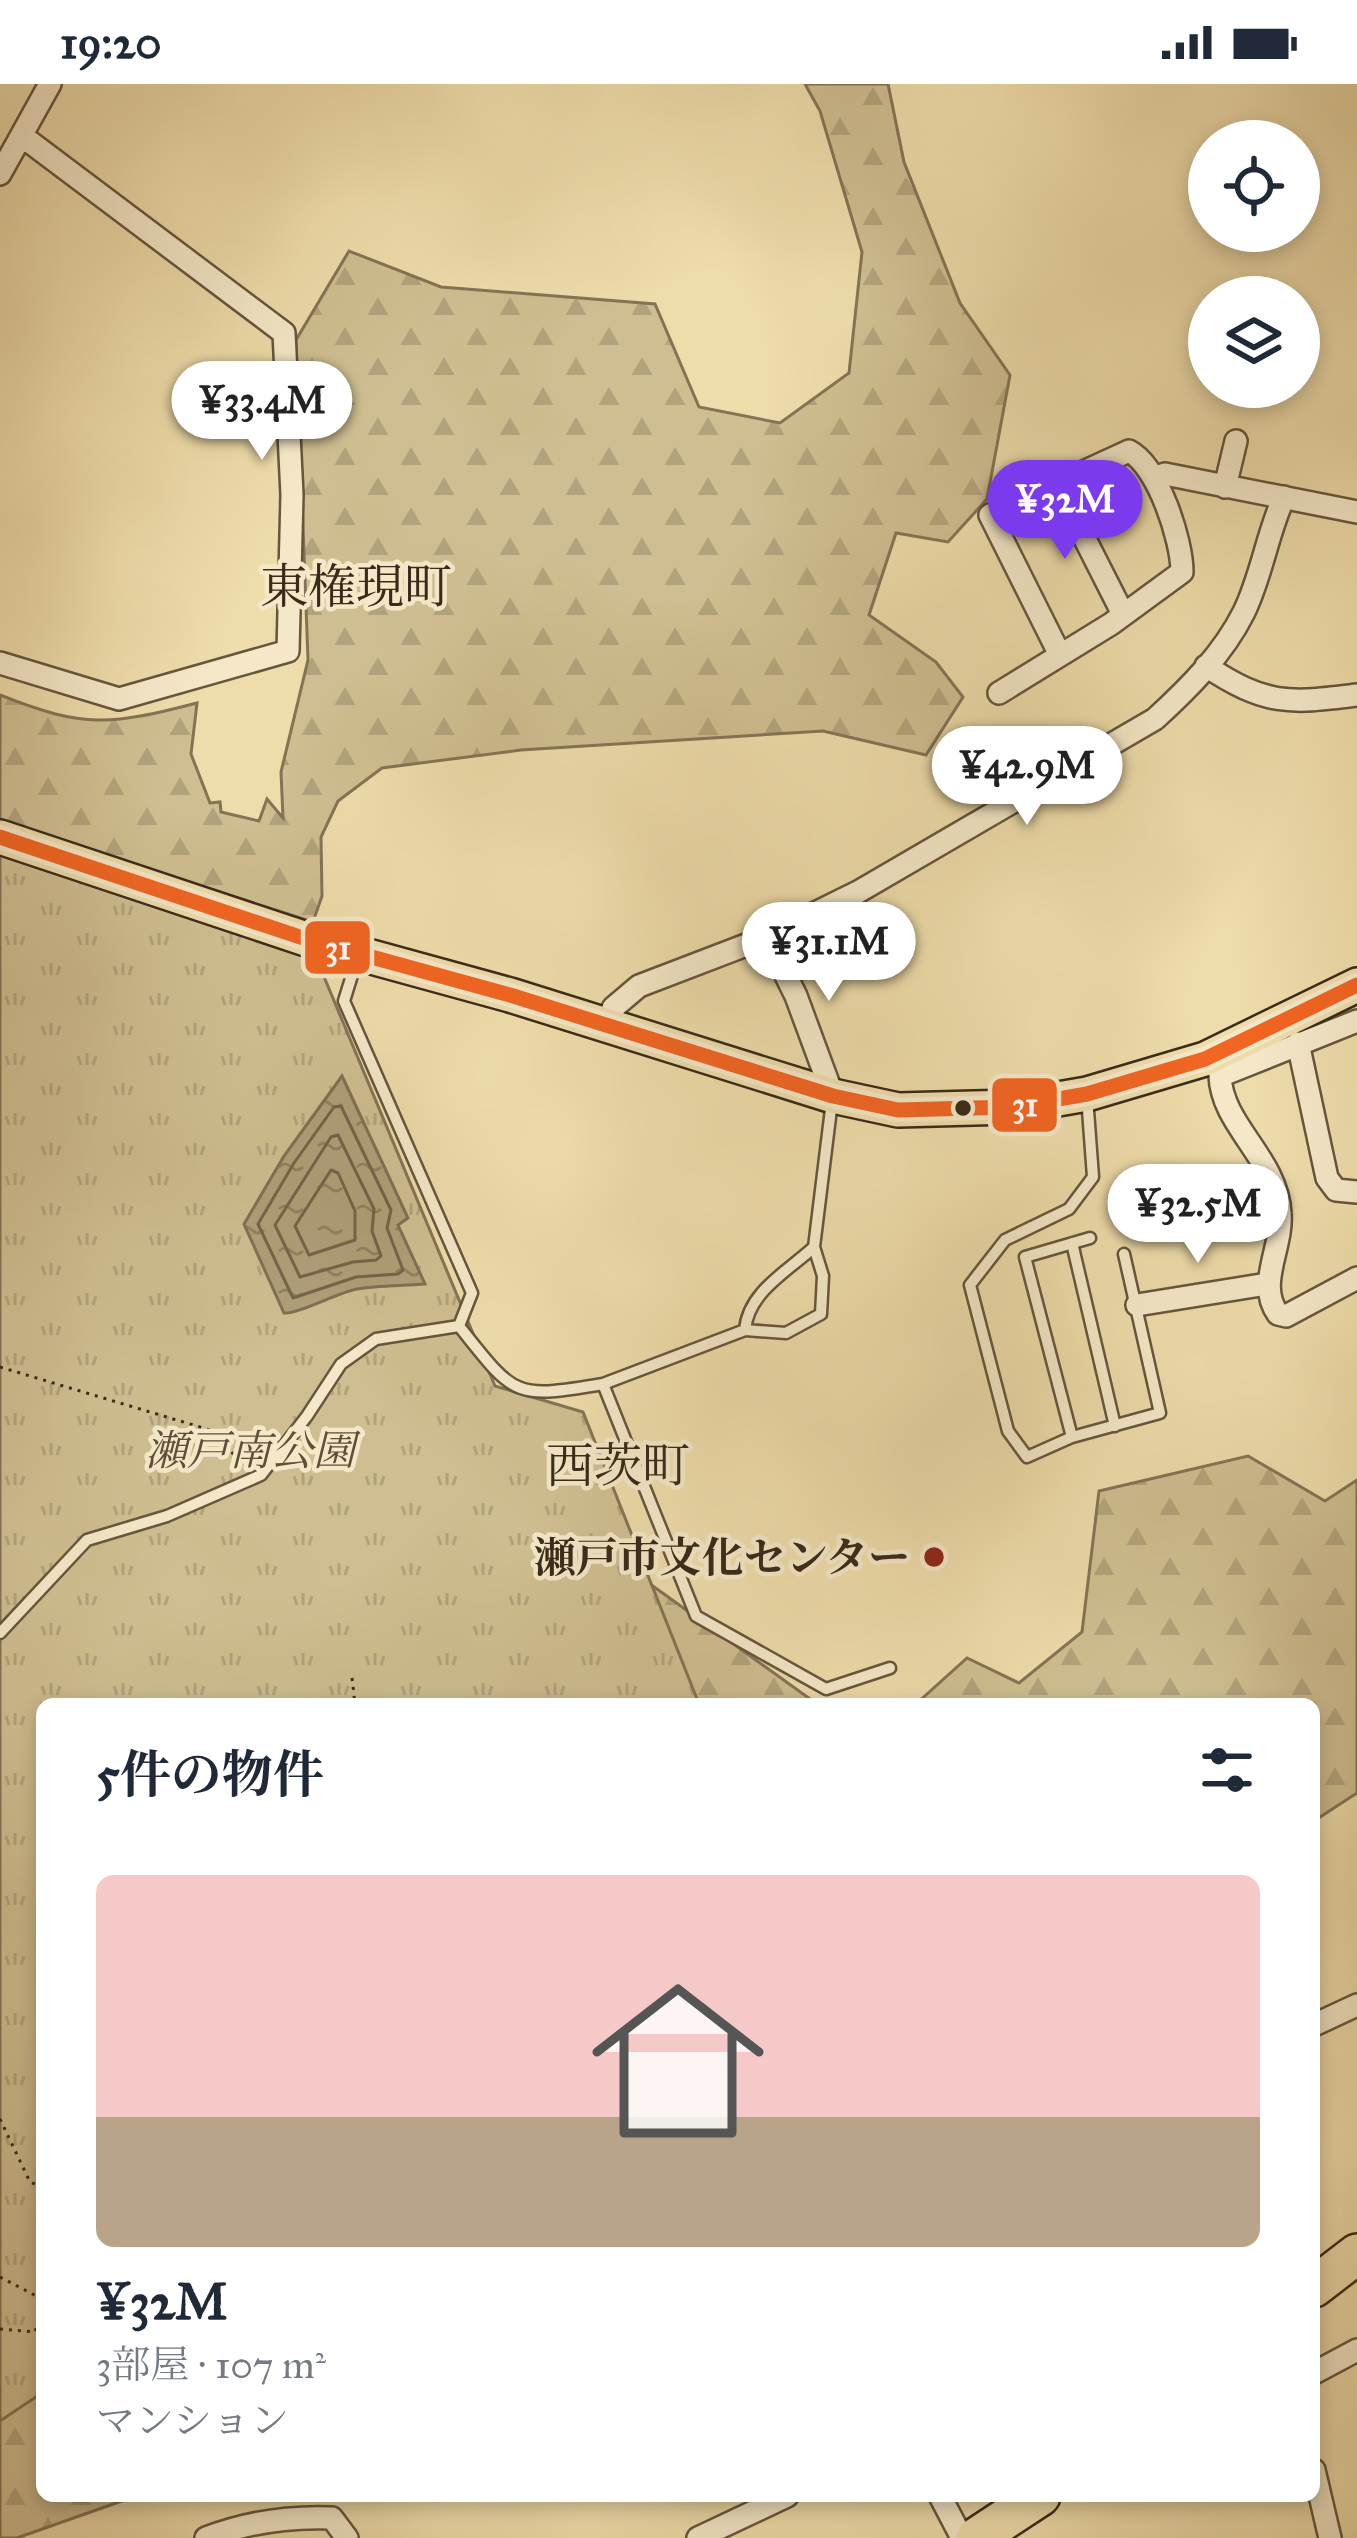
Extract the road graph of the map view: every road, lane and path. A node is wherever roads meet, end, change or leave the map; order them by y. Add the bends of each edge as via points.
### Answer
1 (50, 84) edge
2 (22, 136) junction
3 (0, 174) edge
4 (1236, 441) dead end
5 (1156, 478) junction
6 (1058, 484) junction
7 (1225, 487) junction
8 (1283, 497) junction
9 (1357, 512) edge
10 (1123, 614) junction
11 (1060, 655) junction
12 (0, 663) edge
13 (1206, 665) junction
14 (999, 693) dead end
15 (1357, 695) edge
16 (0, 837) edge
17 (767, 937) junction
18 (359, 954) junction
19 (1357, 985) edge
20 (1357, 1021) edge
21 (610, 1026) junction
22 (1298, 1043) junction
23 (1087, 1094) junction
24 (833, 1096) junction
25 (1357, 1192) edge
26 (1090, 1238) dead end
27 (1072, 1243) junction
28 (814, 1246) junction
29 (1124, 1254) dead end
30 (1357, 1278) edge
31 (1267, 1284) junction
32 (1137, 1305) junction
33 (459, 1326) junction
34 (745, 1330) junction
35 (0, 1366) edge
36 (603, 1384) junction
37 (1115, 1426) junction
38 (1072, 1437) junction
39 (239, 1485) junction
40 (0, 1633) edge
41 (890, 1668) dead end
42 (352, 1678) dead end
43 (354, 1698) edge
44 (1357, 2005) edge
45 (1320, 2022) edge
46 (0, 2119) edge
47 (36, 2185) edge
48 (1357, 2254) edge
49 (0, 2277) edge
50 (1320, 2282) edge
51 (36, 2296) edge
52 (0, 2329) edge
53 (36, 2329) edge
54 (1357, 2350) edge
55 (1320, 2370) edge
56 (1320, 2496) edge
57 (774, 2502) edge
58 (943, 2502) edge
59 (1031, 2502) edge
60 (206, 2538) edge
61 (347, 2538) edge
62 (698, 2538) edge
63 (962, 2538) edge
64 (976, 2538) edge
65 (1330, 2538) edge

1 - 2 street
2 - 3 street
2 - 12 street via 284,333 288,651 119,699
4 - 7 street
5 - 6 street via 1129,452
5 - 7 street
5 - 10 street via 1182,572
6 - 10 street
6 - 11 street via 990,515
7 - 8 street
8 - 9 street
8 - 13 street via 1244,611
10 - 11 street
11 - 14 street
13 - 15 street via 1267,698
13 - 17 street via 1155,719 1084,764
16 - 18 main road
17 - 21 street via 639,986 613,1008
17 - 24 street
18 - 21 main road
18 - 33 lane via 344,1001 472,1293
19 - 23 main road via 1205,1059
20 - 22 street
21 - 24 main road
22 - 25 street via 1327,1178 1336,1190
22 - 31 street via 1220,1076 1221,1096 1270,1171 1280,1209
23 - 24 main road via 898,1110
23 - 38 lane via 1093,1177 1069,1209 1005,1240 970,1285 1008,1431 1027,1457
24 - 28 lane
26 - 27 lane
27 - 37 lane
27 - 38 lane via 1025,1257
28 - 34 lane via 758,1294
28 - 34 lane via 821,1314 786,1333
29 - 32 lane
30 - 31 street via 1286,1316 1270,1303
31 - 32 street
32 - 37 lane via 1160,1414
33 - 36 lane via 500,1379 538,1395
33 - 39 lane via 376,1339 340,1364 261,1475
34 - 36 lane
35 - 39 path via 220,1433 240,1460
36 - 41 lane via 696,1616 826,1689
37 - 38 lane
39 - 40 lane via 88,1540
42 - 43 path
44 - 45 street
46 - 47 path
48 - 50 highway
49 - 51 path
52 - 53 path
54 - 55 street
56 - 65 street
57 - 62 street
58 - 63 street
59 - 64 highway
60 - 61 street via 289,2516 332,2518

